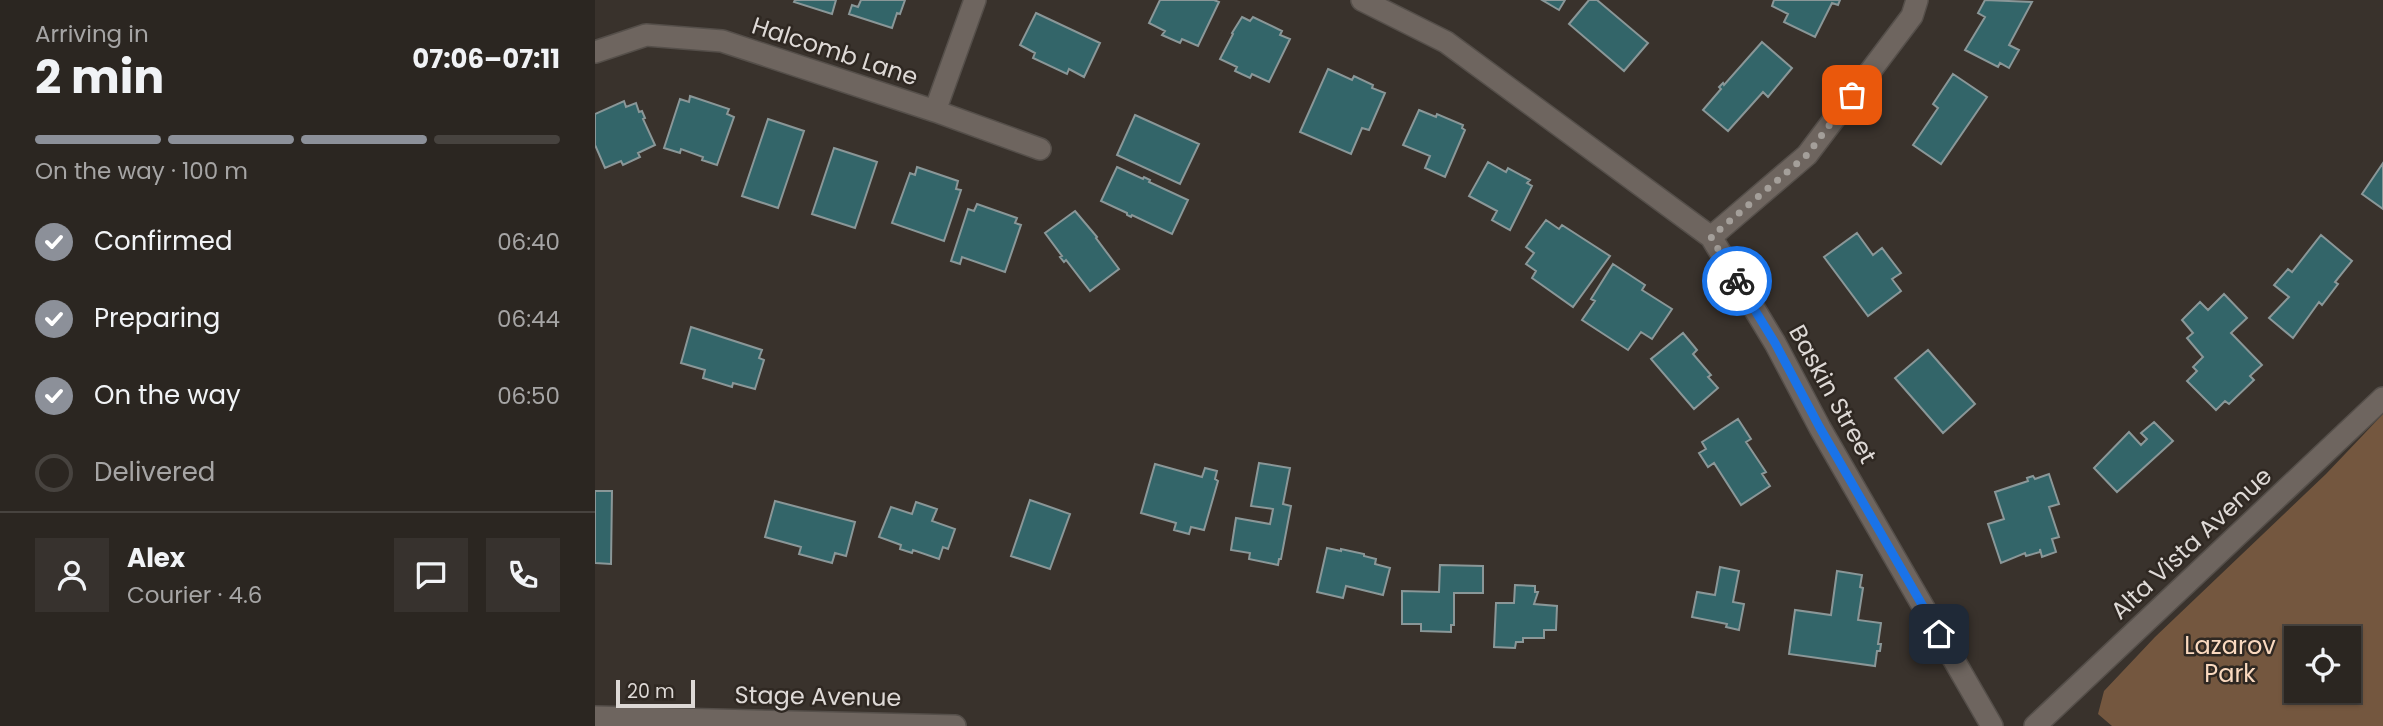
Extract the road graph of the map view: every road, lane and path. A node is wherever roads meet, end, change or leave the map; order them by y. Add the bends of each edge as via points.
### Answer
1 (975, 0) edge
2 (1362, 0) edge
3 (1917, 0) edge
4 (595, 52) edge
5 (935, 111) junction
6 (1040, 149) dead end
7 (1711, 237) junction
8 (2383, 398) edge
9 (595, 717) edge
10 (645, 722) edge
11 (955, 726) edge
12 (1992, 726) edge
13 (2035, 726) edge

1 - 5 street, Halcomb Lane
2 - 7 street, Baskin Street via 1446,42
3 - 7 street via 1912,16 1807,155
4 - 5 street, Halcomb Lane via 646,35 722,41
5 - 6 street, Halcomb Lane
7 - 12 street, Baskin Street
8 - 13 street, Alta Vista Avenue
9 - 10 street, Stage Avenue
10 - 11 street, Stage Avenue

